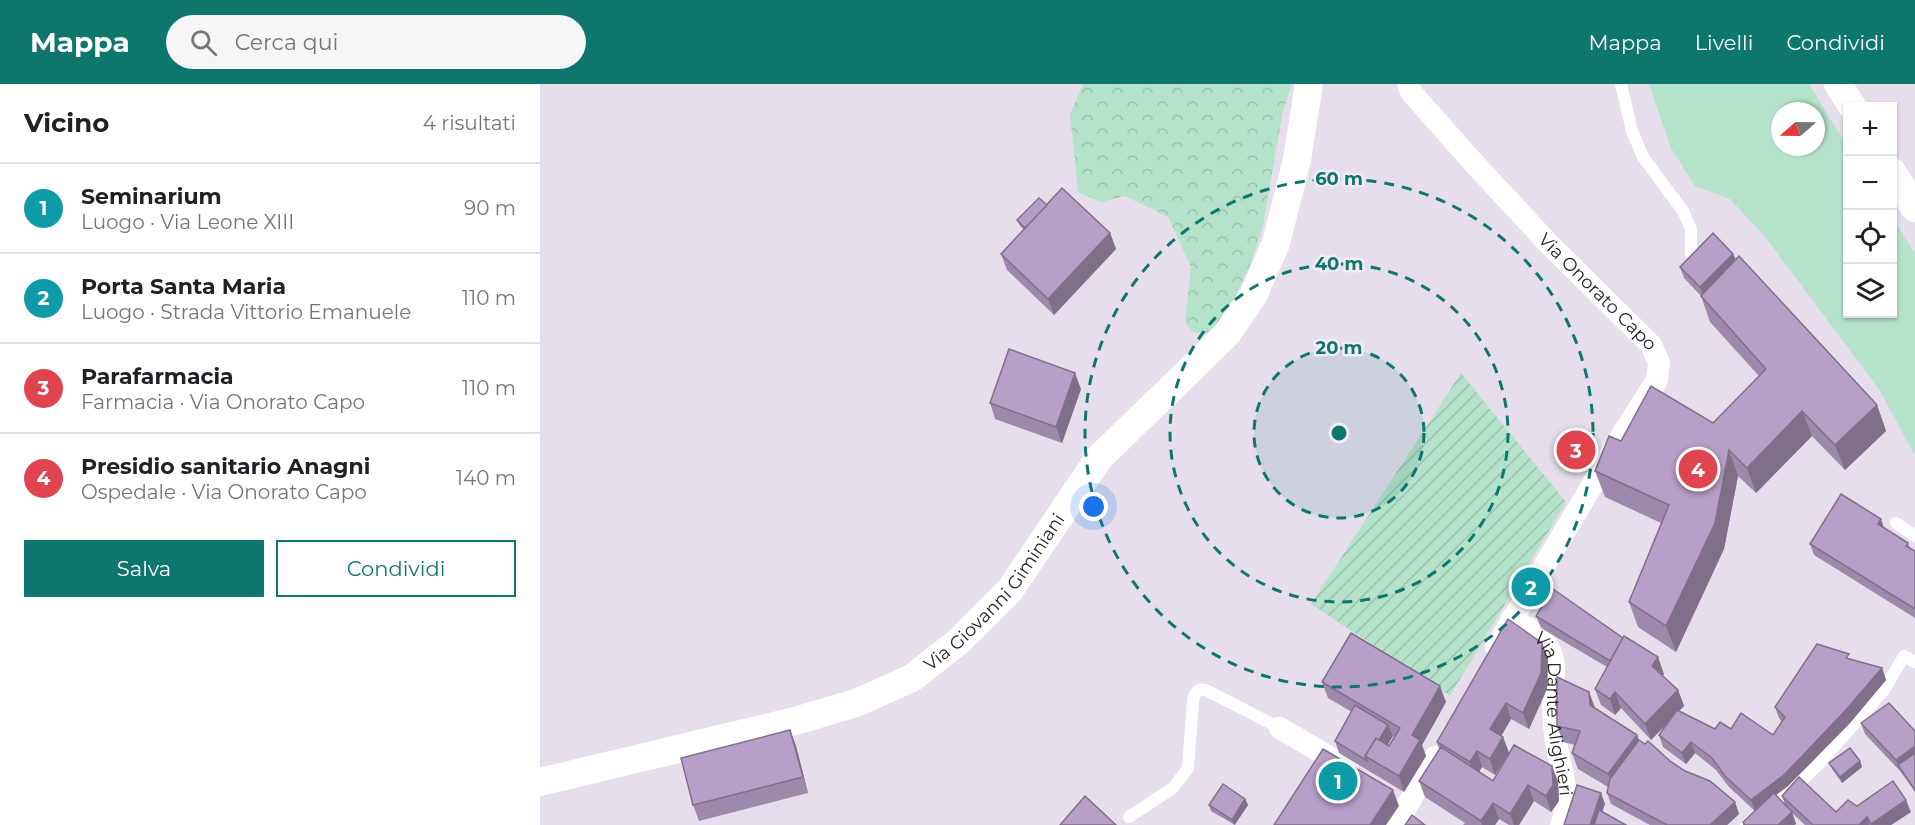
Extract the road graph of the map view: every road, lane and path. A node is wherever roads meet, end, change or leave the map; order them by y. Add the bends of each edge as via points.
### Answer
1 (1309, 84) edge
2 (1408, 84) edge
3 (1621, 84) edge
4 (1838, 84) edge
5 (1849, 102) edge
6 (1897, 179) edge
7 (1915, 208) edge
8 (1691, 254) edge
9 (1896, 523) dead end
10 (1915, 536) edge
11 (1512, 618) junction
12 (1910, 659) edge
13 (1484, 670) edge
14 (1280, 728) joint
15 (1443, 742) edge
16 (1362, 776) edge
17 (540, 782) edge
18 (1129, 817) dead end
19 (1396, 825) edge
20 (1561, 825) edge
21 (1746, 825) edge

1 - 17 street, Via Giovanni Giminiani via 1297,160 1276,243 1253,296 1226,335 1099,458 1010,590 959,641 912,678 856,703
2 - 11 street, Via Onorato Capo via 1411,92 1548,243 1651,345 1659,363 1657,380
3 - 8 lane via 1643,158 1683,211 1691,229
4 - 5 street
6 - 7 street
9 - 10 lane
11 - 13 street, Via Onorato Capo
11 - 20 street, Via Dante Alighieri via 1535,633 1549,648 1555,663 1554,733 1567,794
12 - 21 lane via 1819,764
14 - 16 street
14 - 18 lane via 1206,690 1198,691 1192,701 1188,768 1173,788
15 - 19 street via 1400,798

